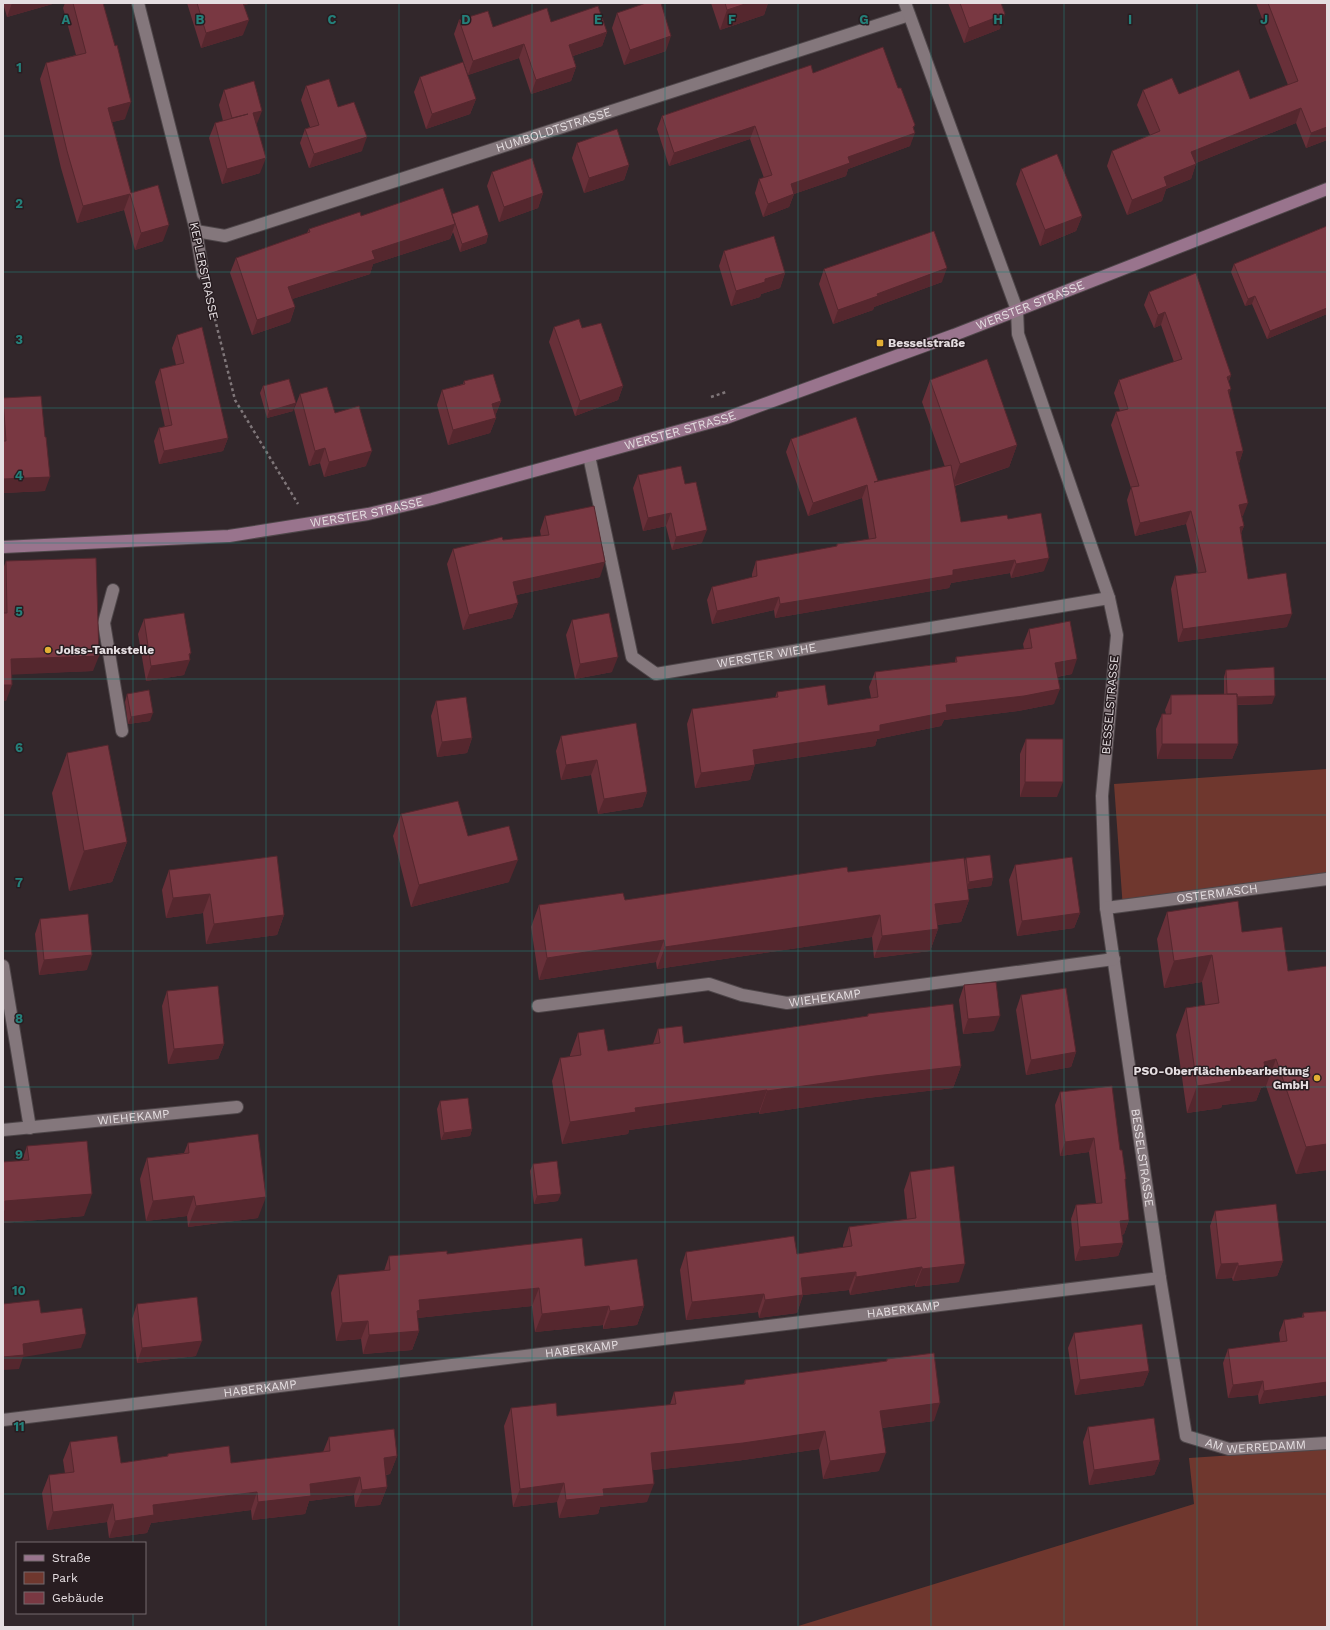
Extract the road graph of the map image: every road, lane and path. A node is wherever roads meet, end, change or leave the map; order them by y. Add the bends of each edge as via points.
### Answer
1 (138, 3) edge
2 (905, 3) edge
3 (910, 15) junction
4 (1327, 190) edge
5 (196, 231) junction
6 (203, 274) joint
7 (1017, 310) junction
8 (727, 392) dead end
9 (705, 399) dead end
10 (589, 456) junction
11 (291, 506) dead end
12 (3, 547) edge
13 (113, 590) dead end
14 (1109, 598) junction
15 (122, 731) dead end
16 (1327, 879) edge
17 (1106, 908) junction
18 (1114, 959) junction
19 (3, 966) edge
20 (538, 1006) dead end
21 (237, 1107) dead end
22 (30, 1128) junction
23 (3, 1130) edge
24 (1160, 1278) junction
25 (3, 1420) edge
26 (1186, 1436) joint
27 (1327, 1443) edge

1 - 5 street, KEPLERSTRASSE
2 - 3 street, BESSELSTRASSE
3 - 5 street, HUMBOLDTSTRASSE via 225,236
3 - 7 street, BESSELSTRASSE
4 - 7 main road, WERSTER STRASSE
5 - 6 street, KEPLERSTRASSE
6 - 11 path, KEPLERSTRASSE via 235,400 299,505
7 - 10 main road, WERSTER STRASSE via 726,418
7 - 14 street, BESSELSTRASSE via 1020,341
8 - 9 path
10 - 12 main road, WERSTER STRASSE via 368,514 229,536
10 - 14 street, WERSTER WIEHE via 632,657 656,674
13 - 15 street via 104,623
14 - 17 street, BESSELSTRASSE via 1117,635 1102,796
16 - 17 street, OSTERMASCH
17 - 18 street, BESSELSTRASSE
18 - 20 street, WIEHEKAMP via 787,1003 742,995 709,984
18 - 24 street, BESSELSTRASSE
19 - 22 street
21 - 22 street, WIEHEKAMP
22 - 23 street, WIEHEKAMP
24 - 25 street, HABERKAMP
24 - 26 street, BESSELSTRASSE
26 - 27 street, AM WERREDAMM via 1229,1449

